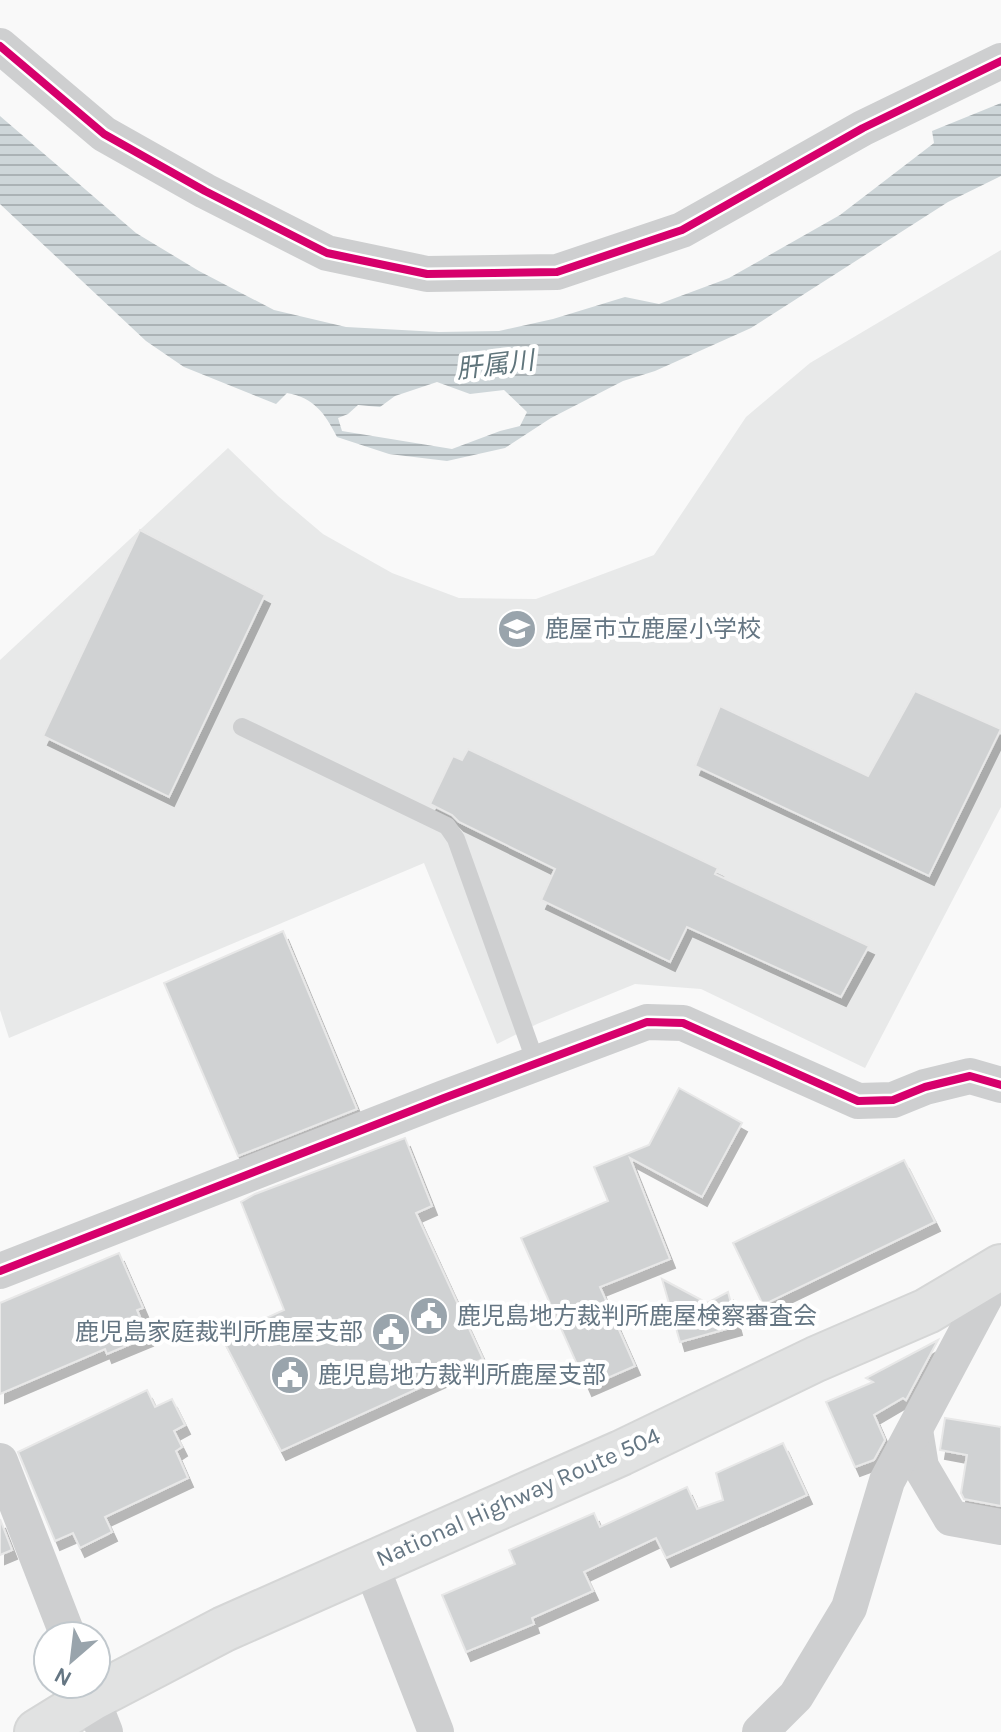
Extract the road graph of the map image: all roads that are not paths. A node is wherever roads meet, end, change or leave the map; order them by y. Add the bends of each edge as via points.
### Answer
1 (0, 46) edge
2 (1001, 61) edge
3 (242, 727) dead end
4 (536, 1063) junction
5 (1001, 1085) edge
6 (1001, 1267) edge
7 (0, 1271) edge
8 (915, 1430) junction
9 (0, 1461) edge
10 (1001, 1527) edge
11 (370, 1563) junction
12 (62, 1620) edge
13 (94, 1705) edge
14 (37, 1732) edge
15 (436, 1732) edge
16 (760, 1732) edge

1 - 2 street via 104,134 205,191 327,253 427,274 557,272 682,230 863,128
3 - 4 lane via 447,826
4 - 5 street via 647,1022 683,1023 858,1101 893,1100 970,1076
4 - 7 street
6 - 8 street
6 - 11 highway, National Highway Route 504 via 927,1311
8 - 10 street via 921,1467 951,1518
8 - 16 street via 887,1481 849,1608 796,1696
9 - 12 street
11 - 13 highway, National Highway Route 504 via 224,1629
11 - 15 street
13 - 14 highway, National Highway Route 504

